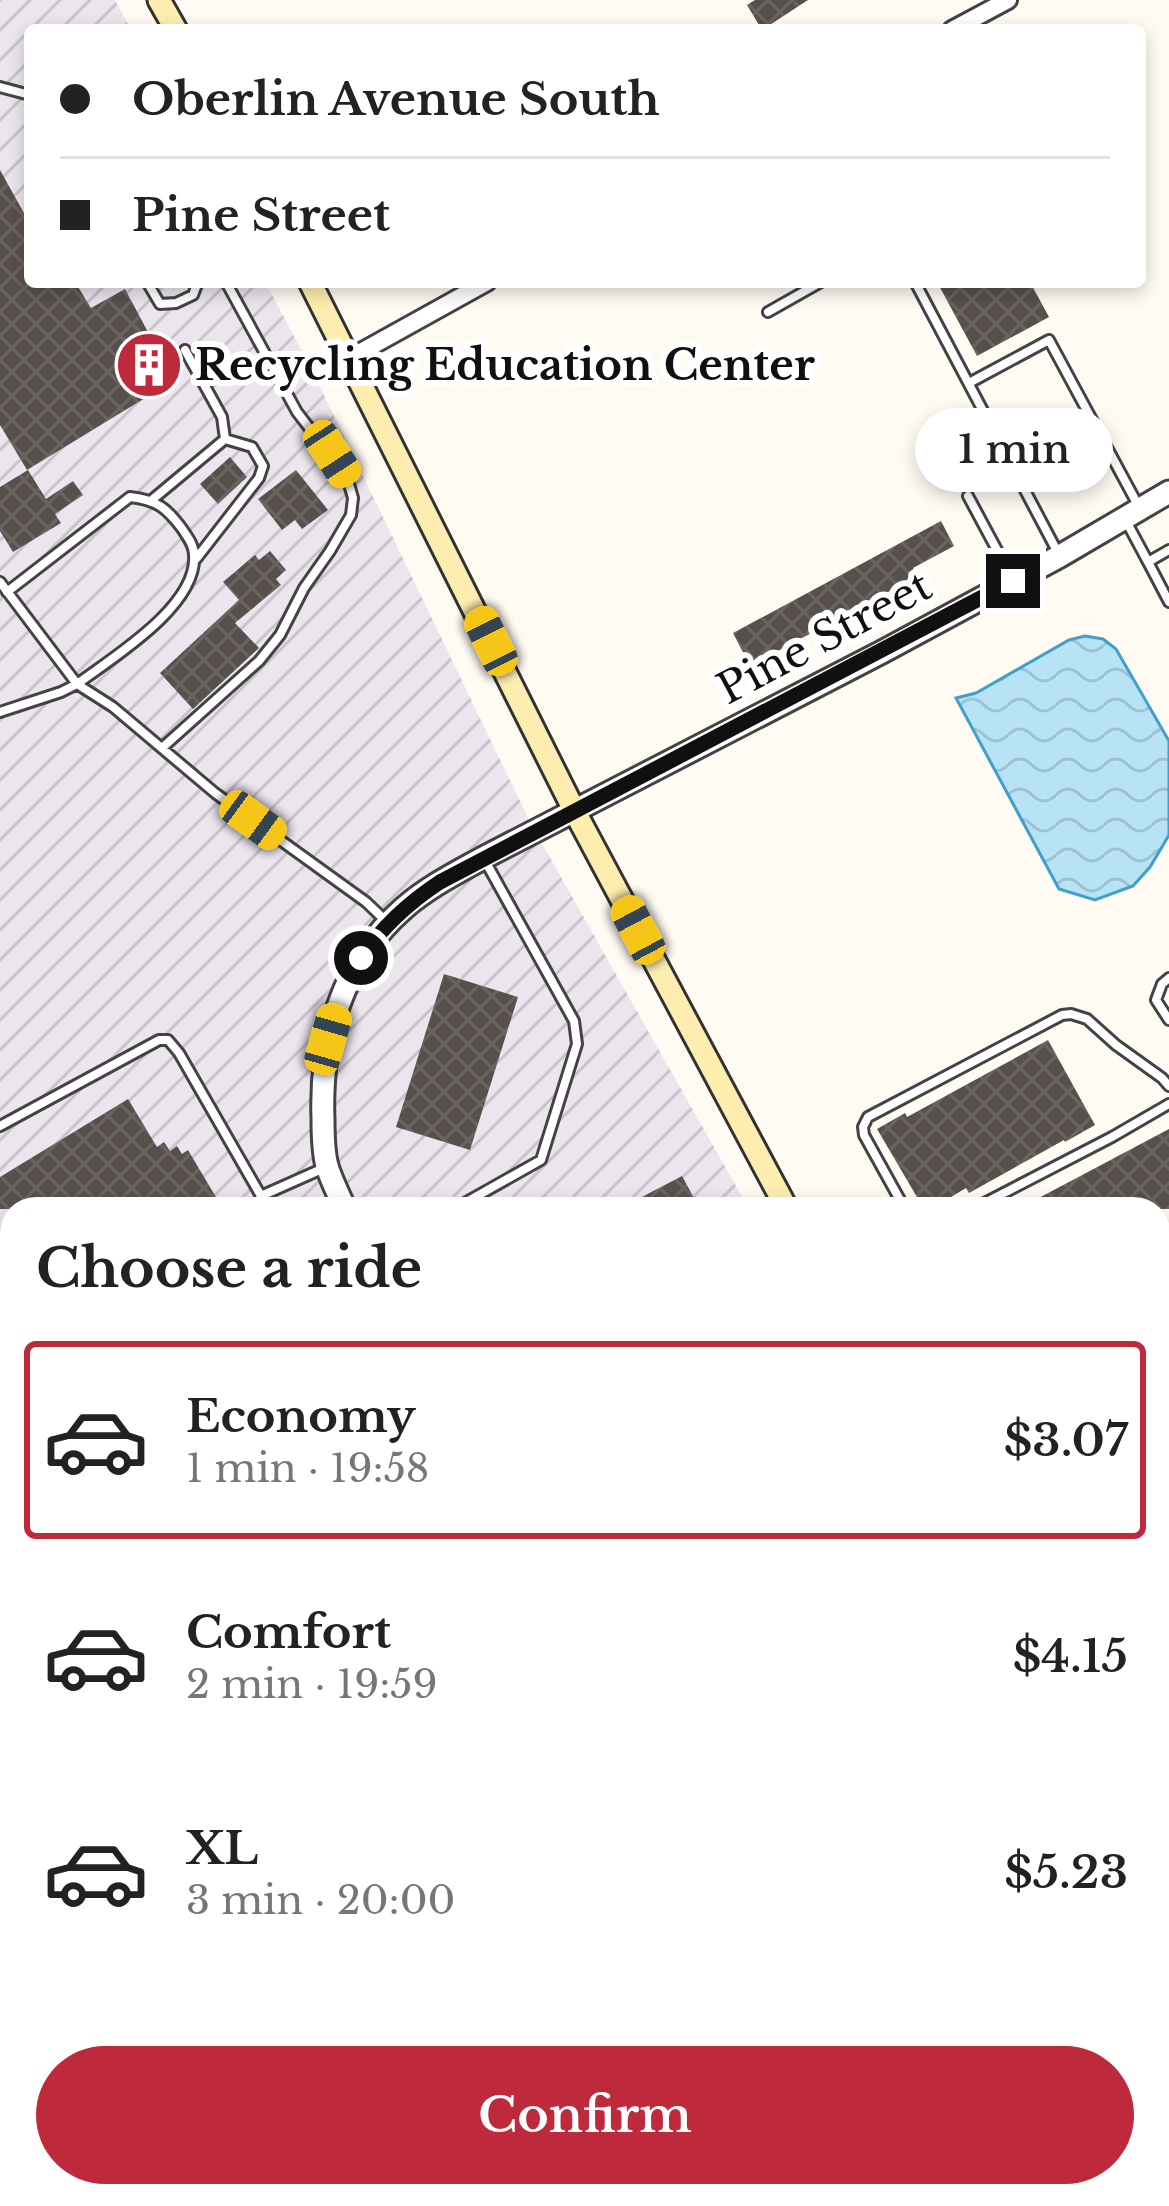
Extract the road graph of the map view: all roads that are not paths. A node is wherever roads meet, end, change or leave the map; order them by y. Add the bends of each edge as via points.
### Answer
1 (1008, 0) edge
2 (963, 24) edge
3 (151, 288) edge
4 (196, 288) edge
5 (229, 288) edge
6 (313, 288) edge
7 (476, 288) edge
8 (810, 288) edge
9 (918, 288) edge
10 (768, 312) dead end
11 (185, 350) dead end
12 (350, 358) junction
13 (969, 383) junction
14 (225, 439) junction
15 (1169, 492) edge
16 (968, 496) dead end
17 (153, 500) junction
18 (1132, 512) junction
19 (1169, 550) edge
20 (1060, 556) junction
21 (195, 560) junction
22 (1148, 562) junction
23 (1013, 581) junction
24 (0, 582) edge
25 (7, 592) junction
26 (1169, 602) edge
27 (76, 684) junction
28 (0, 712) edge
29 (162, 748) junction
30 (575, 812) junction
31 (483, 858) junction
32 (388, 924) junction
33 (1169, 978) edge
34 (1169, 1020) edge
35 (1169, 1086) edge
36 (1169, 1104) edge
37 (0, 1126) edge
38 (327, 1166) junction
39 (261, 1196) joint
40 (340, 1197) edge
41 (475, 1197) edge
42 (782, 1197) edge
43 (898, 1197) edge
44 (997, 1197) edge

1 - 2 street
3 - 4 lane via 160,304
5 - 29 lane via 297,412 347,477 351,515 259,661
6 - 12 main road
7 - 12 street
8 - 10 lane
9 - 13 lane
11 - 14 lane via 222,417
12 - 30 main road
13 - 18 lane via 1049,340
13 - 20 lane
14 - 17 lane
14 - 21 lane via 252,447 263,466
15 - 18 street, Pine Street
16 - 23 lane
17 - 21 lane via 168,508
17 - 25 lane via 130,497
18 - 20 street, Pine Street
18 - 22 lane
19 - 22 lane
20 - 23 street, Pine Street
21 - 27 lane via 170,611
22 - 26 lane
23 - 30 street, Pine Street
24 - 25 lane
25 - 27 lane
27 - 28 lane
27 - 29 lane
29 - 32 lane
30 - 31 street, Pine Street
30 - 42 main road
31 - 32 street, Pine Street
31 - 41 lane via 574,1022 577,1044 541,1160
32 - 38 street, Pine Street via 347,980 328,1039
33 - 34 lane via 1156,1000
35 - 43 lane via 1087,1019 1061,1016 865,1121 864,1135
36 - 44 lane
37 - 39 lane via 168,1040
38 - 39 lane
38 - 40 street, Pine Street

